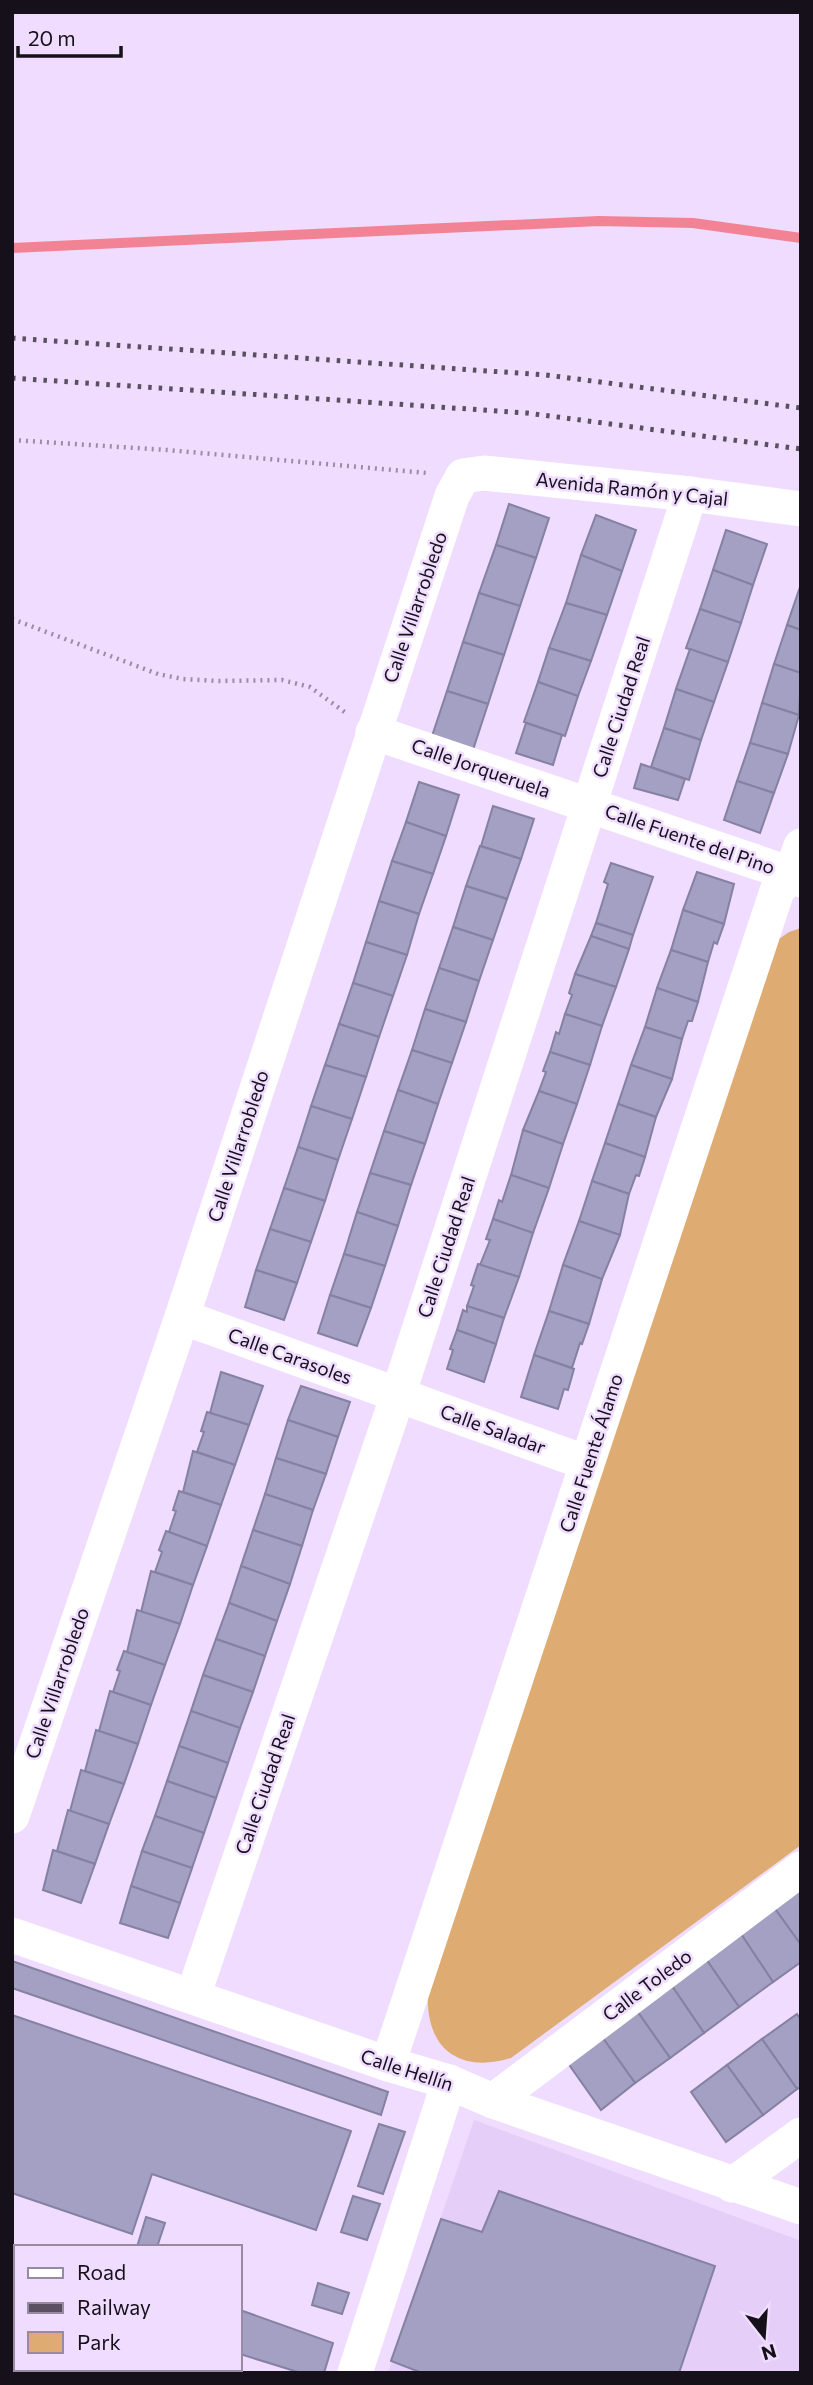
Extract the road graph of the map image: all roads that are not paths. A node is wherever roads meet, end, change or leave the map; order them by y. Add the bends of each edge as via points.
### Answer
1 (463, 476) joint
2 (690, 494) junction
3 (801, 509) edge
4 (373, 732) junction
5 (589, 805) junction
6 (798, 866) edge
7 (182, 1317) junction
8 (398, 1395) junction
9 (587, 1463) junction
10 (12, 1816) edge
11 (801, 1869) edge
12 (12, 1935) edge
13 (193, 1996) junction
14 (388, 2064) junction
15 (449, 2082) junction
16 (493, 2101) junction
17 (801, 2135) edge
18 (732, 2185) junction
19 (801, 2207) edge
20 (355, 2373) edge

1 - 2 street, Avenida Ramón y Cajal via 484,473
1 - 4 street, Calle Villarrobledo via 452,496
2 - 3 street, Avenida Ramón y Cajal
2 - 5 street, Calle Ciudad Real
4 - 5 street, Calle Jorqueruela
4 - 7 street, Calle Villarrobledo
5 - 6 street, Calle Fuente del Pino
5 - 8 street, Calle Ciudad Real
6 - 9 street, Calle Fuente Álamo via 777,891
7 - 8 street, Calle Carasoles
7 - 10 street, Calle Villarrobledo
8 - 9 street, Calle Saladar
8 - 13 street, Calle Ciudad Real
9 - 14 street, Calle Fuente Álamo
11 - 16 street, Calle Toledo
12 - 13 street, Calle Hellín
13 - 14 street, Calle Hellín
14 - 15 street, Calle Hellín
15 - 16 street, Calle Hellín
15 - 20 street
16 - 18 street, Calle Hellín
17 - 18 street
18 - 19 street, Calle Hellín

